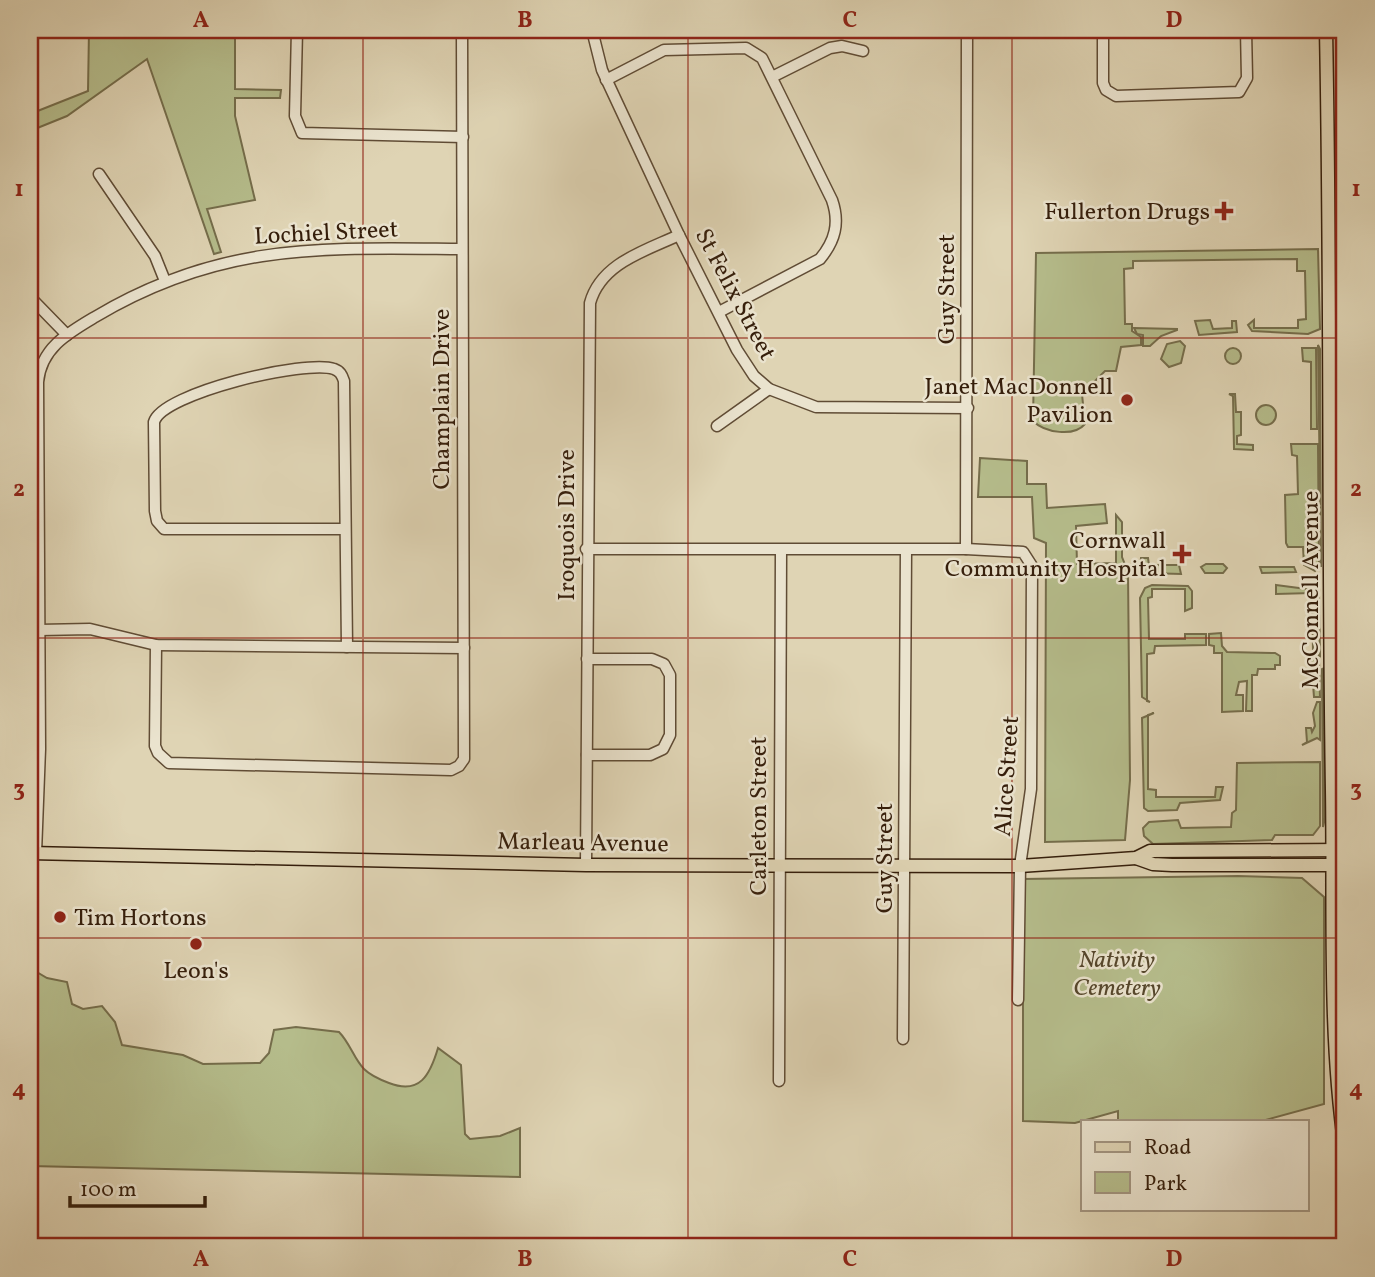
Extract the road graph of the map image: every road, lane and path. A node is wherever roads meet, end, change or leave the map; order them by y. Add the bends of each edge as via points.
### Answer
1 (297, 30) edge
2 (462, 30) edge
3 (592, 30) edge
4 (967, 30) edge
5 (1103, 30) edge
6 (1246, 30) edge
7 (1326, 30) edge
8 (863, 51) dead end
9 (772, 77) junction
10 (606, 80) junction
11 (463, 137) junction
12 (99, 174) dead end
13 (679, 234) junction
14 (462, 249) junction
15 (165, 281) junction
16 (30, 297) edge
17 (719, 312) junction
18 (67, 335) junction
19 (769, 389) junction
20 (968, 408) junction
21 (717, 426) dead end
22 (1330, 458) junction
23 (1345, 460) edge
24 (345, 529) junction
25 (586, 549) junction
26 (966, 549) junction
27 (906, 550) junction
28 (781, 551) junction
29 (39, 630) junction
30 (156, 645) junction
31 (347, 647) junction
32 (464, 648) junction
33 (587, 659) junction
34 (1331, 720) junction
35 (1345, 722) edge
36 (35, 749) edge
37 (586, 755) junction
38 (1332, 800) junction
39 (1345, 826) edge
40 (1331, 850) junction
41 (1345, 850) edge
42 (33, 853) edge
43 (1136, 858) junction
44 (586, 864) junction
45 (779, 864) junction
46 (905, 864) junction
47 (1331, 865) junction
48 (1345, 865) edge
49 (1020, 866) junction
50 (1345, 888) edge
51 (1334, 923) junction
52 (1018, 1000) dead end
53 (903, 1039) dead end
54 (779, 1081) dead end
55 (1345, 1149) edge

1 - 11 street via 295,116 302,133
2 - 11 street, Champlain Drive
3 - 10 street, St Felix Street
4 - 20 street, Guy Street
5 - 6 street via 1103,83 1116,96 1239,92 1247,78
7 - 22 main road, McConnell Avenue
8 - 9 street via 830,48
9 - 10 street via 751,49 684,49 664,50
9 - 17 street via 832,200 836,233 820,259
10 - 13 street, St Felix Street
11 - 14 street, Champlain Drive
12 - 15 street via 155,256
13 - 17 street, St Felix Street
13 - 25 street, Iroquois Drive via 606,274 590,302
14 - 15 street, Lochiel Street via 277,252 225,261
14 - 32 street, Champlain Drive
15 - 18 street, Lochiel Street
16 - 18 street
17 - 19 street, St Felix Street via 748,368
18 - 29 street, Lochiel Street via 46,353 39,370
19 - 20 street, St Felix Street via 816,407
19 - 21 street
20 - 26 street, Guy Street
22 - 23 street
22 - 34 main road, McConnell Avenue
24 - 24 street via 344,381 340,373 303,369 242,380 181,400 155,417 155,512 164,528
24 - 31 street
25 - 28 street
25 - 33 street, Iroquois Drive
26 - 27 street
26 - 49 street, Alice Street via 1023,552 1032,566 1031,789
27 - 28 street
27 - 46 street, Guy Street
28 - 45 street, Carleton Street
29 - 30 street via 90,629
29 - 36 street, Lochiel Street
30 - 31 street
30 - 32 street, Champlain Drive via 155,746 169,763 451,770 465,754
31 - 32 street
33 - 37 street, Iroquois Drive
33 - 37 street via 658,660 669,670 670,735 659,752
34 - 35 street
34 - 38 main road, McConnell Avenue
36 - 42 street, Lochiel Street
37 - 44 street, Iroquois Drive
38 - 39 main road
38 - 40 main road, McConnell Avenue
40 - 41 main road, Marleau Avenue
40 - 43 main road, Marleau Avenue via 1150,851
40 - 47 main road, McConnell Avenue
42 - 44 main road, Marleau Avenue
43 - 47 main road, Marleau Avenue via 1172,865
43 - 49 main road, Marleau Avenue
44 - 45 main road, Marleau Avenue
45 - 46 main road, Marleau Avenue
45 - 54 street, Carleton Street
46 - 49 main road, Marleau Avenue
46 - 53 street, Guy Street
47 - 48 main road, Marleau Avenue
47 - 51 main road, McConnell Avenue
49 - 52 street, Alice Street
50 - 51 main road via 1337,901
51 - 55 main road, McConnell Avenue via 1336,1066

